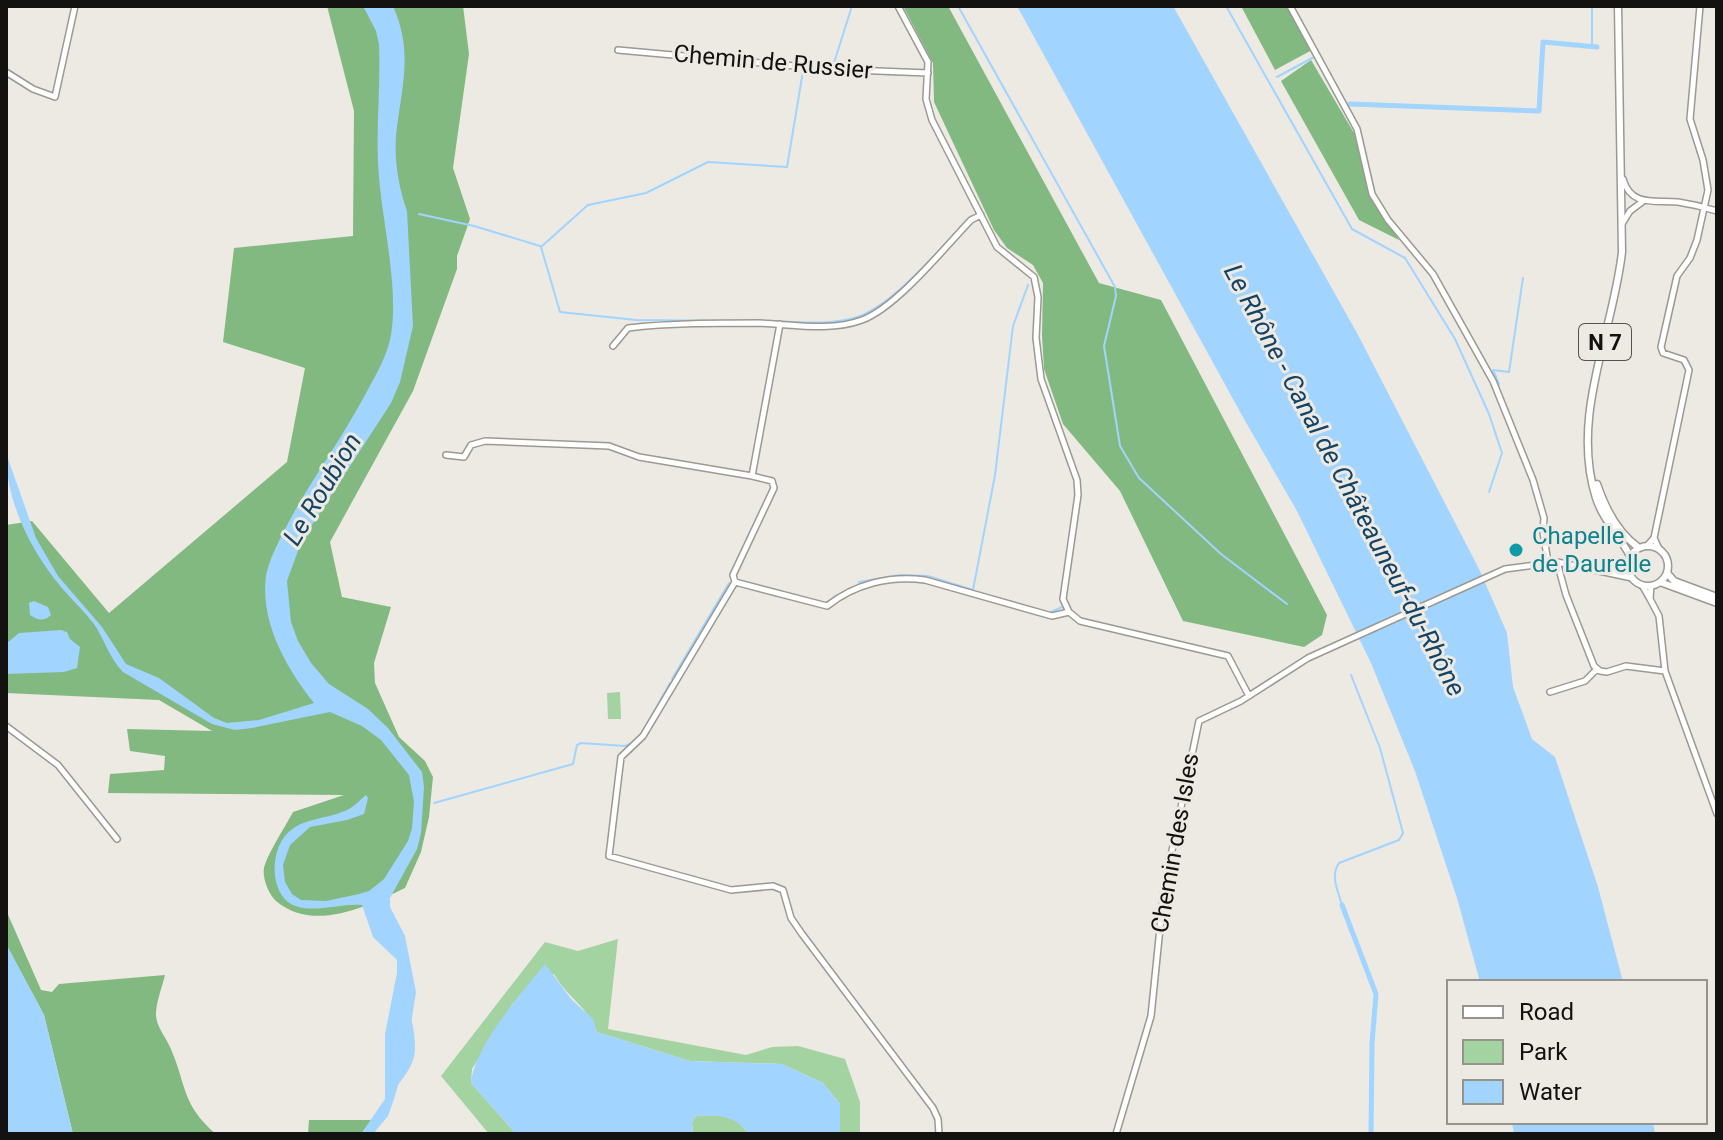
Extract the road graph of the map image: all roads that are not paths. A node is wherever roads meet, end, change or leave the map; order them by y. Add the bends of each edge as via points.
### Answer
1 (75, 6) edge
2 (898, 6) edge
3 (1290, 6) edge
4 (1618, 6) edge
5 (1700, 6) edge
6 (618, 50) dead end
7 (6, 72) edge
8 (928, 73) junction
9 (1621, 175) junction
10 (1643, 201) junction
11 (1704, 207) junction
12 (1717, 211) edge
13 (981, 215) junction
14 (1622, 226) junction
15 (780, 324) junction
16 (613, 346) dead end
17 (446, 455) dead end
18 (1589, 458) junction
19 (752, 476) junction
20 (1654, 538) junction
21 (1643, 547) junction
22 (1659, 549) junction
23 (1630, 556) junction
24 (1548, 562) junction
25 (1557, 562) junction
26 (1627, 566) junction
27 (1608, 573) junction
28 (1667, 573) junction
29 (1632, 578) junction
30 (734, 580) junction
31 (1660, 582) junction
32 (1642, 585) junction
33 (1651, 586) junction
34 (1717, 597) edge
35 (1650, 599) junction
36 (1717, 603) edge
37 (1069, 612) junction
38 (1597, 669) junction
39 (1665, 671) junction
40 (1550, 692) dead end
41 (1249, 696) junction
42 (6, 726) edge
43 (1717, 814) edge
44 (117, 839) dead end
45 (939, 1134) edge
46 (1116, 1134) edge

1 - 7 street via 55,97
2 - 8 street via 924,51
3 - 24 street via 1357,129 1372,194 1433,274 1493,381 1533,480
4 - 9 main road, N 7
5 - 11 street via 1690,119 1708,179
6 - 8 street, Chemin de Russier
8 - 13 street via 928,109
9 - 10 street via 1630,195
9 - 14 main road, N 7
10 - 11 street
10 - 14 street
11 - 12 street
11 - 20 street via 1690,258 1677,276 1661,347 1668,356 1684,360 1689,370
13 - 15 street via 911,283 862,320 829,326
13 - 37 street via 997,247 1037,284 1040,377 1077,480 1063,588
14 - 18 main road, N 7 via 1618,286 1589,410
15 - 16 street via 628,328
15 - 19 street
17 - 19 street via 464,457 471,445 485,441 609,446 639,457
18 - 21 main road, N 7 via 1608,510 1625,536
18 - 23 main road, N 7 via 1596,498
19 - 30 street via 769,479 774,488
20 - 21 street
20 - 22 street
21 - 22 main road
21 - 23 main road
22 - 28 main road
23 - 26 main road
24 - 25 street, Chemin des Isles
24 - 41 street, Chemin des Isles via 1492,575 1308,658
25 - 27 street, Chemin des Isles
25 - 38 street
26 - 27 street
26 - 29 main road
27 - 29 street, Chemin des Isles
28 - 31 main road
28 - 34 main road via 1674,581
29 - 32 main road
30 - 37 street via 827,606 866,584 909,578 1052,616
30 - 45 street via 643,736 621,757 609,856 731,890 783,890 791,918 933,1108
31 - 33 main road
31 - 36 main road
32 - 33 main road
32 - 35 street
33 - 35 street
35 - 39 street via 1659,616
37 - 41 street via 1080,621 1228,656
38 - 39 street
38 - 40 street via 1585,681
39 - 43 street
41 - 46 street, Chemin des Isles via 1207,715 1194,733 1164,889 1151,1016
42 - 44 street via 58,765

